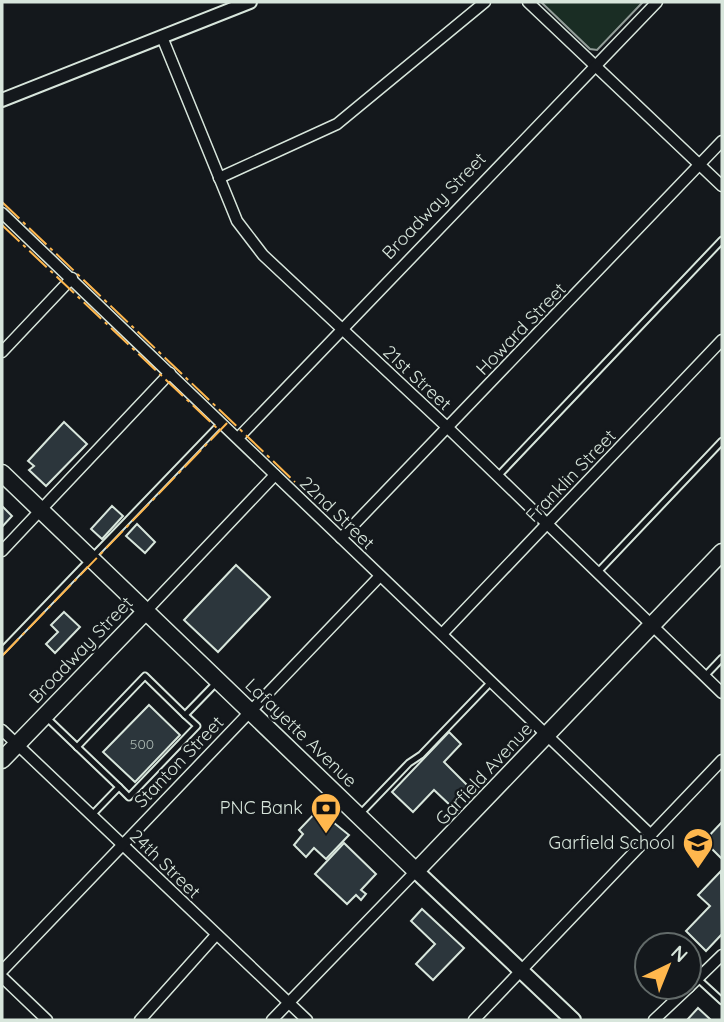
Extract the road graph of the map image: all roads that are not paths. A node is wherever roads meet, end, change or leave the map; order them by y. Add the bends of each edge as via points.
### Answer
1 (250, 2) edge
2 (485, 2) edge
3 (528, 2) edge
4 (657, 2) edge
5 (162, 37) junction
6 (596, 66) junction
7 (2, 100) edge
8 (722, 141) edge
9 (700, 164) junction
10 (219, 178) junction
11 (722, 186) edge
12 (2, 213) edge
13 (722, 240) edge
14 (72, 278) junction
15 (342, 329) junction
16 (722, 340) edge
17 (2, 352) edge
18 (170, 373) junction
19 (221, 423) junction
20 (448, 428) junction
21 (238, 438) junction
22 (722, 441) edge
23 (2, 473) edge
24 (275, 475) junction
25 (497, 477) junction
26 (41, 510) junction
27 (546, 525) junction
28 (341, 538) junction
29 (2, 551) edge
30 (722, 552) edge
31 (91, 558) junction
32 (596, 574) junction
33 (380, 576) junction
34 (146, 611) junction
35 (651, 626) junction
36 (442, 634) junction
37 (2, 651) edge
38 (722, 658) edge
39 (704, 677) junction
40 (218, 680) junction
41 (492, 682) junction
42 (722, 694) edge
43 (250, 711) junction
44 (186, 715) junction
45 (45, 716) junction
46 (2, 730) edge
47 (547, 734) junction
48 (17, 744) junction
49 (77, 747) junction
50 (2, 760) edge
51 (722, 760) edge
52 (119, 787) junction
53 (92, 815) junction
54 (358, 816) junction
55 (651, 835) junction
56 (122, 844) junction
57 (416, 871) junction
58 (216, 935) junction
59 (722, 955) edge
60 (521, 970) junction
61 (2, 971) edge
62 (703, 974) edge
63 (2, 977) edge
64 (703, 984) edge
65 (674, 1001) edge
66 (722, 1002) edge
67 (289, 1003) junction
68 (47, 1020) edge
69 (140, 1020) edge
70 (272, 1020) edge
71 (307, 1020) edge
72 (474, 1020) edge
73 (573, 1020) edge
74 (654, 1020) edge

1 - 5 street
2 - 10 street via 337,124
3 - 6 street
4 - 6 street, Broadway Street
5 - 7 street
5 - 10 street, 21st Street
6 - 9 street
6 - 15 street, Broadway Street
8 - 9 street, Howard Street
9 - 11 street
9 - 20 street, Howard Street
10 - 15 street, 21st Street via 249,239
12 - 14 street, 22nd Street
13 - 25 lane
14 - 17 street
14 - 18 street, 22nd Street
15 - 20 street, 21st Street
15 - 21 street, Broadway Street
16 - 27 street, Franklin Street
18 - 19 street, 22nd Street
18 - 26 street
19 - 21 street, 22nd Street
19 - 31 lane
20 - 25 street, 21st Street
20 - 28 street, Howard Street
21 - 24 street, 22nd Street
22 - 32 lane
23 - 26 main road, Lafayette Avenue
24 - 28 street, 22nd Street
24 - 34 street, Broadway Street
25 - 27 street, 21st Street
26 - 29 street
26 - 31 main road, Lafayette Avenue
27 - 32 street, 21st Street
27 - 36 street, Franklin Street
28 - 33 street, 22nd Street
30 - 35 main road, Garfield Avenue
31 - 34 main road, Lafayette Avenue
31 - 37 lane
32 - 35 street, 21st Street
33 - 36 street, 22nd Street
33 - 43 street, Stanton Street
34 - 40 main road, Lafayette Avenue
34 - 45 main road, Broadway Street
35 - 39 street, 21st Street
35 - 47 main road, Garfield Avenue
36 - 41 street, 22nd Street
38 - 39 lane
39 - 42 street, 21st Street
40 - 43 main road, Lafayette Avenue
40 - 44 lane
41 - 47 street, 22nd Street
41 - 54 lane
43 - 54 main road, Lafayette Avenue
43 - 56 street, Stanton Street
44 - 49 lane via 145,676
44 - 52 lane via 197,726 129,797
45 - 48 main road, Broadway Street
45 - 49 lane
46 - 48 street, 24th Street
47 - 55 street, 22nd Street
47 - 57 main road, Garfield Avenue
48 - 50 main road, Broadway Street
48 - 53 street, 24th Street
49 - 52 lane
51 - 55 street
52 - 53 lane
53 - 56 street, 24th Street
54 - 57 main road, Lafayette Avenue
55 - 60 street
56 - 58 street, 24th Street
56 - 61 street, Stanton Street
57 - 60 main road, Lafayette Avenue
57 - 67 street, Garfield Avenue
58 - 67 street, 24th Street
58 - 69 street
59 - 62 street
60 - 72 street
60 - 73 main road, Lafayette Avenue
63 - 68 street
64 - 66 lane
65 - 74 street
67 - 70 street, Garfield Avenue
67 - 71 street, 24th Street

